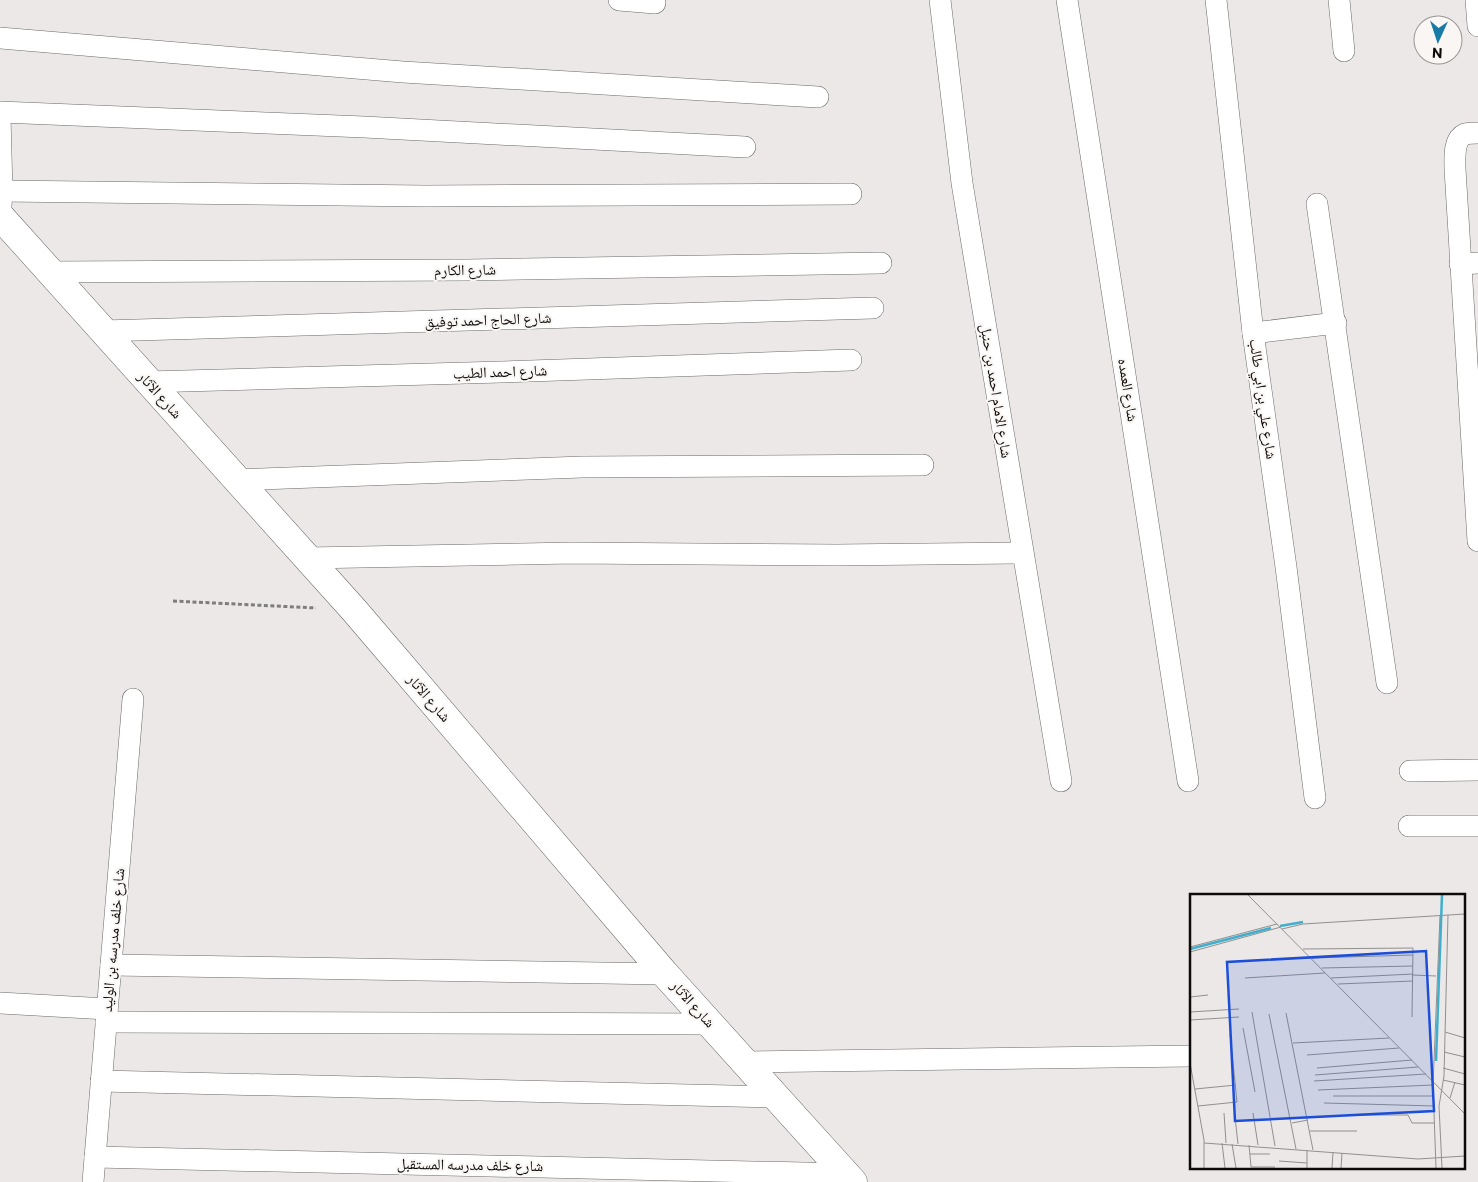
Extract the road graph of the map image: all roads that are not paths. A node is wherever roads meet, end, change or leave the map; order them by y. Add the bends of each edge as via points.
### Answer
1 (619, 0) edge
2 (940, 0) edge
3 (1067, 0) edge
4 (1216, 0) edge
5 (1339, 0) edge
6 (1476, 0) edge
7 (655, 2) dead end
8 (1478, 26) edge
9 (0, 38) edge
10 (1344, 51) dead end
11 (818, 97) dead end
12 (0, 112) edge
13 (0, 116) edge
14 (1478, 133) edge
15 (745, 147) dead end
16 (851, 194) dead end
17 (1317, 204) dead end
18 (1, 208) edge
19 (0, 221) edge
20 (881, 263) dead end
21 (1469, 264) edge
22 (49, 272) junction
23 (873, 308) dead end
24 (1336, 323) junction
25 (103, 332) junction
26 (1253, 333) junction
27 (851, 360) dead end
28 (148, 382) junction
29 (922, 465) dead end
30 (236, 480) junction
31 (1478, 541) edge
32 (1022, 553) junction
33 (307, 558) junction
34 (1387, 683) dead end
35 (133, 699) dead end
36 (1478, 770) edge
37 (1410, 771) dead end
38 (1061, 781) dead end
39 (1188, 781) dead end
40 (1315, 798) dead end
41 (1409, 826) dead end
42 (1478, 826) edge
43 (111, 965) junction
44 (665, 974) junction
45 (0, 1003) edge
46 (107, 1016) junction
47 (711, 1024) junction
48 (1190, 1056) edge
49 (745, 1062) junction
50 (102, 1081) junction
51 (776, 1097) junction
52 (95, 1157) junction
53 (850, 1178) edge
54 (93, 1182) edge

1 - 7 street
2 - 32 street, شارع الامام احمد بن حنبل via 962,183
3 - 39 street, شارع العمده
4 - 26 street, شارع علي بن ابي طالب
5 - 10 street
6 - 8 street
9 - 11 street via 402,72
12 - 15 street
13 - 18 street
14 - 21 street via 1460,138 1456,148 1455,169
16 - 18 street via 425,196
17 - 24 street
18 - 19 street
18 - 22 main road, شارع الآثار
20 - 22 street, شارع الكارم via 467,270
21 - 31 street
22 - 25 main road, شارع الآثار
23 - 25 street, شارع الحاج احمد توفيق
24 - 26 street
24 - 34 street
25 - 28 main road, شارع الآثار
26 - 40 street, شارع علي بن ابي طالب
27 - 28 street, شارع احمد الطيب
28 - 30 main road, شارع الآثار
29 - 30 street via 582,467
30 - 33 main road, شارع الآثار
32 - 33 street via 572,553
32 - 38 street, شارع الامام احمد بن حنبل
33 - 44 main road, شارع الآثار
35 - 43 street, شارع خلف مدرسه بن الوليد
36 - 37 street
41 - 42 street
43 - 44 street
43 - 46 street, شارع خلف مدرسه بن الوليد
44 - 47 main road, شارع الآثار
45 - 46 street
46 - 47 street
46 - 50 street, شارع خلف مدرسه بن الوليد
47 - 49 main road, شارع الآثار
48 - 49 street
49 - 51 main road, شارع الآثار
50 - 51 street
50 - 52 street, شارع خلف مدرسه بن الوليد
51 - 53 main road, شارع الآثار
52 - 53 street, شارع خلف مدرسه المستقبل
52 - 54 street, شارع خلف مدرسه بن الوليد

